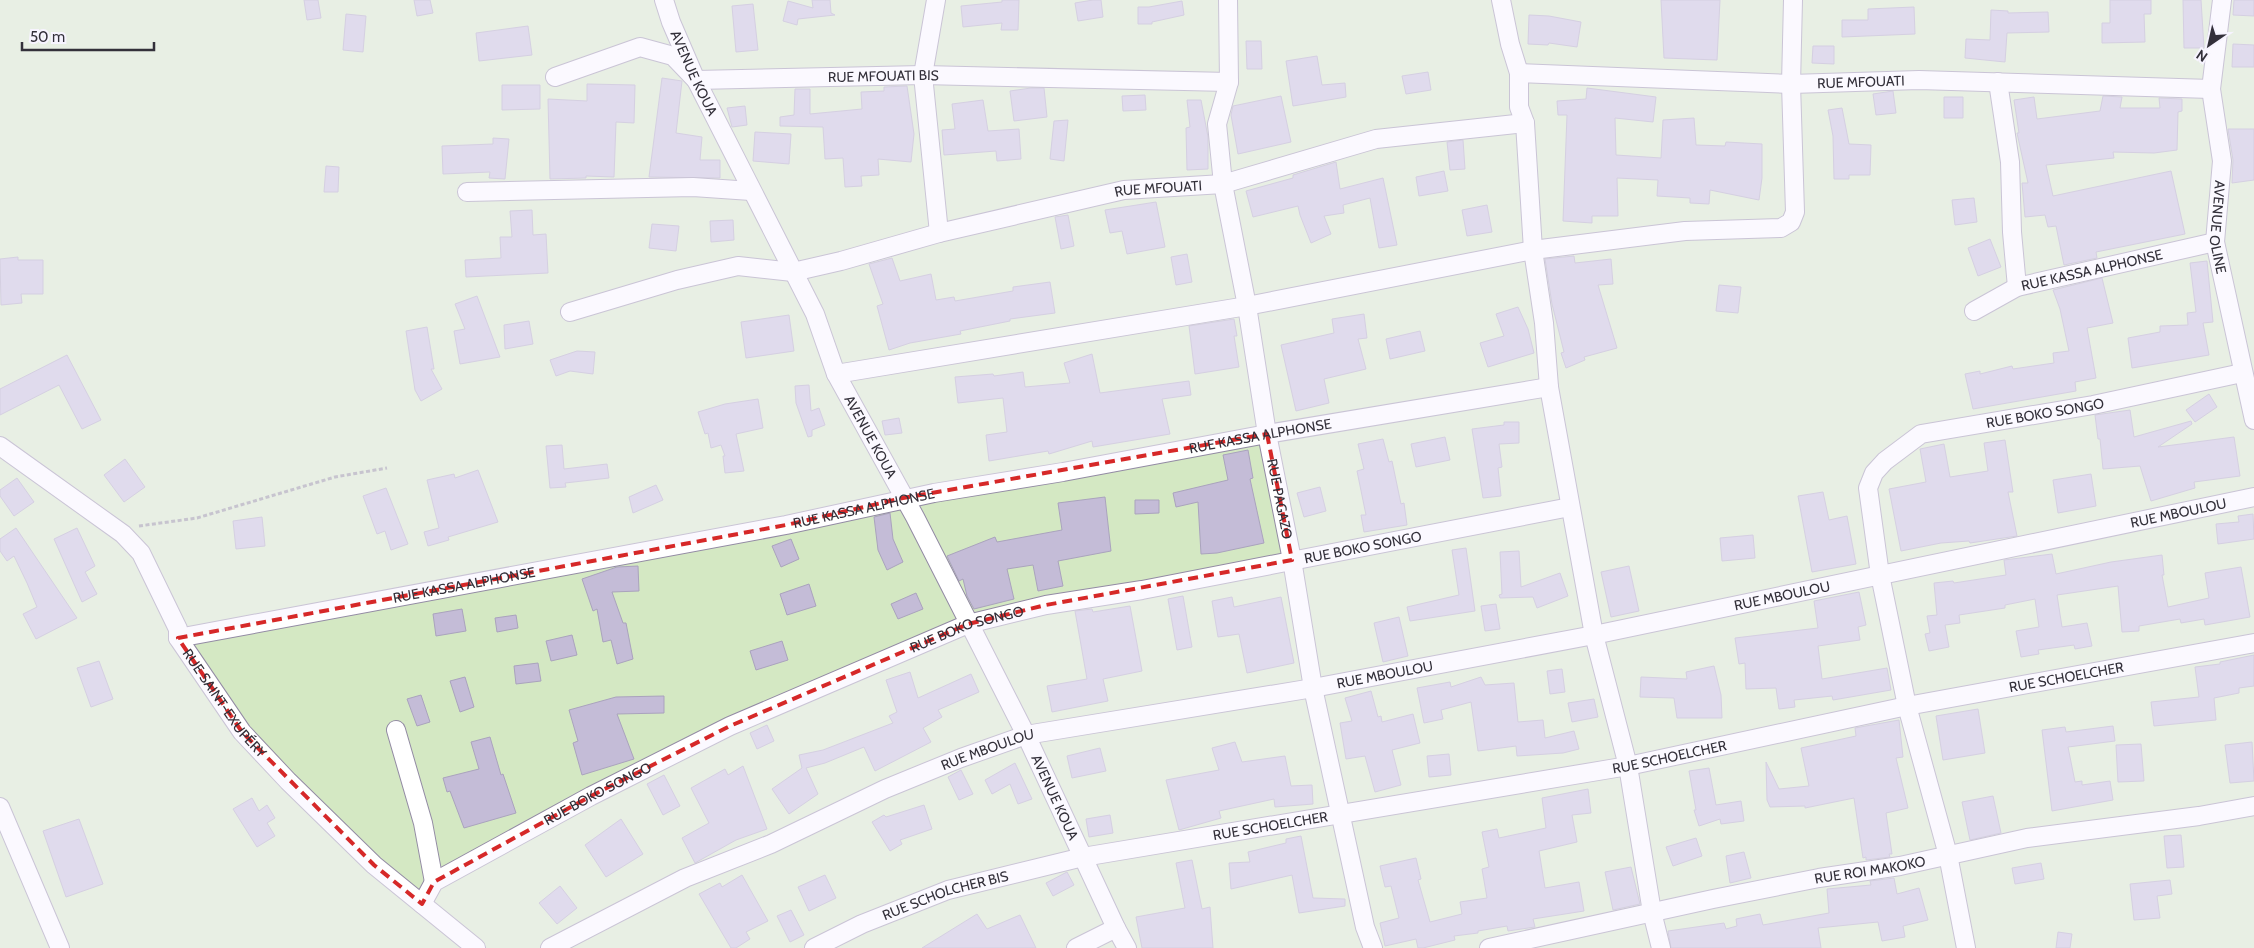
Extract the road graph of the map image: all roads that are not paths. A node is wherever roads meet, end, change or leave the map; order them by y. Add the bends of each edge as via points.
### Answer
1 (664, 0) edge
2 (936, 0) edge
3 (1228, 0) edge
4 (1501, 0) edge
5 (1793, 0) edge
6 (2222, 0) edge
7 (923, 75) junction
8 (554, 77) dead end
9 (1519, 77) junction
10 (696, 80) junction
11 (1229, 82) junction
12 (1998, 82) junction
13 (1791, 84) junction
14 (2211, 89) junction
15 (1525, 123) junction
16 (1222, 184) junction
17 (750, 191) junction
18 (467, 192) dead end
19 (940, 233) junction
20 (2215, 242) junction
21 (1533, 250) junction
22 (793, 272) junction
23 (2017, 287) junction
24 (1247, 306) junction
25 (1974, 311) dead end
26 (570, 312) dead end
27 (2242, 373) junction
28 (836, 374) junction
29 (1549, 387) junction
30 (2254, 420) edge
31 (1267, 434) junction
32 (0, 446) edge
33 (903, 498) junction
34 (2254, 498) edge
35 (1570, 507) junction
36 (1292, 560) junction
37 (1880, 575) junction
38 (968, 624) junction
39 (1594, 635) junction
40 (178, 638) junction
41 (2254, 643) edge
42 (1313, 688) junction
43 (1907, 706) junction
44 (396, 730) dead end
45 (1026, 735) junction
46 (1628, 766) junction
47 (2254, 806) edge
48 (0, 807) edge
49 (1341, 813) junction
50 (1948, 855) junction
51 (1083, 856) junction
52 (434, 882) junction
53 (422, 904) junction
54 (1652, 912) junction
55 (1116, 928) junction
56 (60, 948) edge
57 (476, 948) edge
58 (550, 948) edge
59 (814, 948) edge
60 (1076, 948) edge
61 (1128, 948) edge
62 (1373, 948) edge
63 (1489, 948) edge
64 (1662, 948) edge
65 (1966, 948) edge

1 - 10 street, AVENUE KOUA
2 - 7 street
3 - 11 street, RUE PAGAZO
4 - 9 street
5 - 13 street
6 - 14 street, AVENUE OLINE
7 - 10 street, RUE MFOUATI BIS
7 - 11 street, RUE MFOUATI BIS
7 - 19 street
8 - 10 street via 640,47 673,56
9 - 13 street, RUE MFOUATI
9 - 15 street via 1518,107
10 - 17 street, AVENUE KOUA
11 - 16 street, RUE PAGAZO via 1217,124
12 - 13 street, RUE MFOUATI via 1918,80
12 - 14 street, RUE MFOUATI
12 - 23 street via 2010,162
13 - 21 street via 1795,212 1791,222 1781,228 1685,232
14 - 20 street, AVENUE OLINE via 2222,161
15 - 16 street, RUE MFOUATI via 1376,139
15 - 21 street
16 - 19 street, RUE MFOUATI via 1124,190
16 - 24 street, RUE PAGAZO
17 - 18 street via 693,187
17 - 22 street, AVENUE KOUA
19 - 22 street, RUE MFOUATI via 841,262
20 - 23 street, RUE KASSA ALPHONSE
20 - 27 street, AVENUE OLINE
21 - 24 street
21 - 29 street
22 - 26 street, RUE MFOUATI via 738,266
22 - 28 street, AVENUE KOUA via 815,314
23 - 25 street, RUE KASSA ALPHONSE
24 - 28 street
24 - 31 street, RUE PAGAZO
27 - 30 street, AVENUE OLINE
27 - 37 street, RUE BOKO SONGO via 2093,405 1921,434 1885,461 1874,473 1868,488
28 - 33 street, AVENUE KOUA
29 - 31 street, RUE KASSA ALPHONSE
29 - 35 street
31 - 33 street, RUE KASSA ALPHONSE
31 - 36 street, RUE PAGAZO
32 - 40 street, RUE SAINT-EXUPÉRY via 123,534 142,553 178,630
33 - 38 street, AVENUE KOUA
33 - 40 street, RUE KASSA ALPHONSE via 786,524
34 - 37 street, RUE MBOULOU
35 - 36 street, RUE BOKO SONGO
35 - 39 street
36 - 38 street, RUE BOKO SONGO via 1142,590 1046,605
36 - 42 street, RUE PAGAZO
37 - 39 street, RUE MBOULOU
37 - 43 street
38 - 45 street, AVENUE KOUA
38 - 52 street, RUE BOKO SONGO via 730,726
39 - 42 street, RUE MBOULOU
39 - 46 street
40 - 53 street, RUE SAINT-EXUPÉRY via 242,732 374,865
41 - 43 street, RUE SCHOELCHER
42 - 45 street, RUE MBOULOU
42 - 49 street, RUE PAGAZO
43 - 46 street, RUE SCHOELCHER
43 - 50 street
44 - 52 street via 421,814
45 - 51 street, AVENUE KOUA
45 - 58 street, RUE MBOULOU via 885,788 770,844 685,878
46 - 49 street, RUE SCHOELCHER
46 - 54 street
47 - 50 street, RUE ROI MAKOKO via 2027,838
48 - 56 street
49 - 51 street, RUE SCHOELCHER
49 - 62 street, RUE PAGAZO via 1365,927
50 - 54 street, RUE ROI MAKOKO
50 - 65 street
51 - 55 street, AVENUE KOUA
51 - 59 street, RUE SCHOLCHER BIS via 948,890 862,924
52 - 53 street
53 - 57 street, RUE SAINT-EXUPÉRY
54 - 63 street, RUE ROI MAKOKO
54 - 64 street
55 - 60 street
55 - 61 street, AVENUE KOUA

